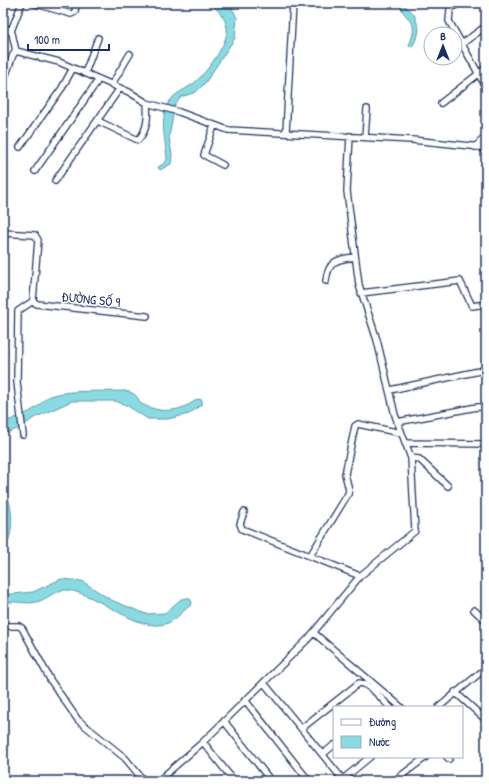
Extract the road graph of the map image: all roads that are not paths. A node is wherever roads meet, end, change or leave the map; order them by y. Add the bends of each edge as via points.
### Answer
1 (22, 3) edge
2 (33, 3) edge
3 (76, 3) edge
4 (293, 3) edge
5 (459, 3) edge
6 (3, 26) edge
7 (453, 26) edge
8 (486, 26) edge
9 (11, 31) junction
10 (98, 38) dead end
11 (463, 43) joint
12 (16, 51) junction
13 (130, 54) dead end
14 (73, 68) junction
15 (486, 68) edge
16 (85, 74) junction
17 (479, 74) junction
18 (99, 79) junction
19 (3, 83) edge
20 (112, 84) junction
21 (486, 87) edge
22 (120, 88) junction
23 (441, 103) dead end
24 (150, 104) junction
25 (367, 109) dead end
26 (98, 120) junction
27 (214, 126) junction
28 (286, 132) junction
29 (350, 136) junction
30 (486, 136) edge
31 (365, 137) junction
32 (475, 147) junction
33 (20, 148) dead end
34 (486, 152) edge
35 (223, 165) dead end
36 (35, 171) dead end
37 (54, 181) dead end
38 (3, 233) edge
39 (355, 257) junction
40 (326, 281) dead end
41 (361, 293) junction
42 (33, 301) junction
43 (486, 304) edge
44 (147, 316) dead end
45 (484, 370) dead end
46 (390, 390) junction
47 (486, 411) edge
48 (398, 422) junction
49 (23, 432) dead end
50 (401, 433) junction
51 (405, 443) junction
52 (486, 444) edge
53 (411, 458) junction
54 (448, 486) dead end
55 (244, 512) dead end
56 (310, 556) junction
57 (360, 576) junction
58 (474, 610) dead end
59 (486, 621) edge
60 (3, 626) edge
61 (314, 632) junction
62 (486, 668) edge
63 (264, 683) junction
64 (455, 692) junction
65 (245, 700) junction
66 (385, 706) edge
67 (400, 706) edge
68 (440, 706) edge
69 (486, 720) edge
70 (224, 721) junction
71 (302, 728) junction
72 (203, 742) junction
73 (333, 746) edge
74 (322, 754) junction
75 (369, 758) edge
76 (425, 758) edge
77 (343, 780) edge
78 (144, 781) edge
79 (158, 781) edge
80 (234, 781) edge
81 (271, 781) edge
82 (309, 781) edge
83 (394, 781) edge

1 - 9 street
2 - 3 street via 71,14 75,12
4 - 28 street
5 - 7 street via 450,9 448,17
6 - 9 street
8 - 11 street
9 - 12 street
10 - 16 street
11 - 17 street
12 - 14 street
12 - 19 street via 12,55
13 - 20 street
14 - 16 street
14 - 33 street
15 - 17 street
16 - 18 street
17 - 21 street
17 - 23 street
18 - 20 street
18 - 36 street
20 - 22 street
22 - 24 street
22 - 26 street
24 - 26 street via 145,129 138,140
24 - 27 street
25 - 31 street
26 - 37 street
27 - 28 street via 228,130
27 - 35 street via 204,155
28 - 29 street
29 - 31 street
29 - 39 street via 347,191
30 - 32 street
31 - 32 street
32 - 34 street via 481,147
38 - 42 street via 37,237
39 - 40 street via 339,259 329,266
39 - 41 street
41 - 43 street via 460,281 472,306
41 - 46 street
42 - 44 street, ĐƯỜNG SỐ 9 via 37,304
42 - 49 street via 18,311 17,382
45 - 46 street
46 - 48 street
47 - 48 street via 477,406
48 - 50 street
50 - 51 street
50 - 56 street via 358,424 356,426 345,474 348,494
51 - 52 street
51 - 53 street
53 - 54 street via 419,459
53 - 57 street via 415,531
55 - 56 street via 240,524 242,529
56 - 57 street
57 - 61 street
58 - 59 street
60 - 78 street via 22,628 51,681 78,720 126,758
61 - 63 street
61 - 67 street
62 - 64 street
63 - 65 street
63 - 71 street
64 - 68 street
64 - 69 street
65 - 70 street
65 - 82 street
66 - 71 street via 363,683 358,683
70 - 72 street
70 - 81 street
71 - 74 street
72 - 79 street
72 - 80 street
73 - 74 street
74 - 77 street
75 - 77 street
76 - 83 street

